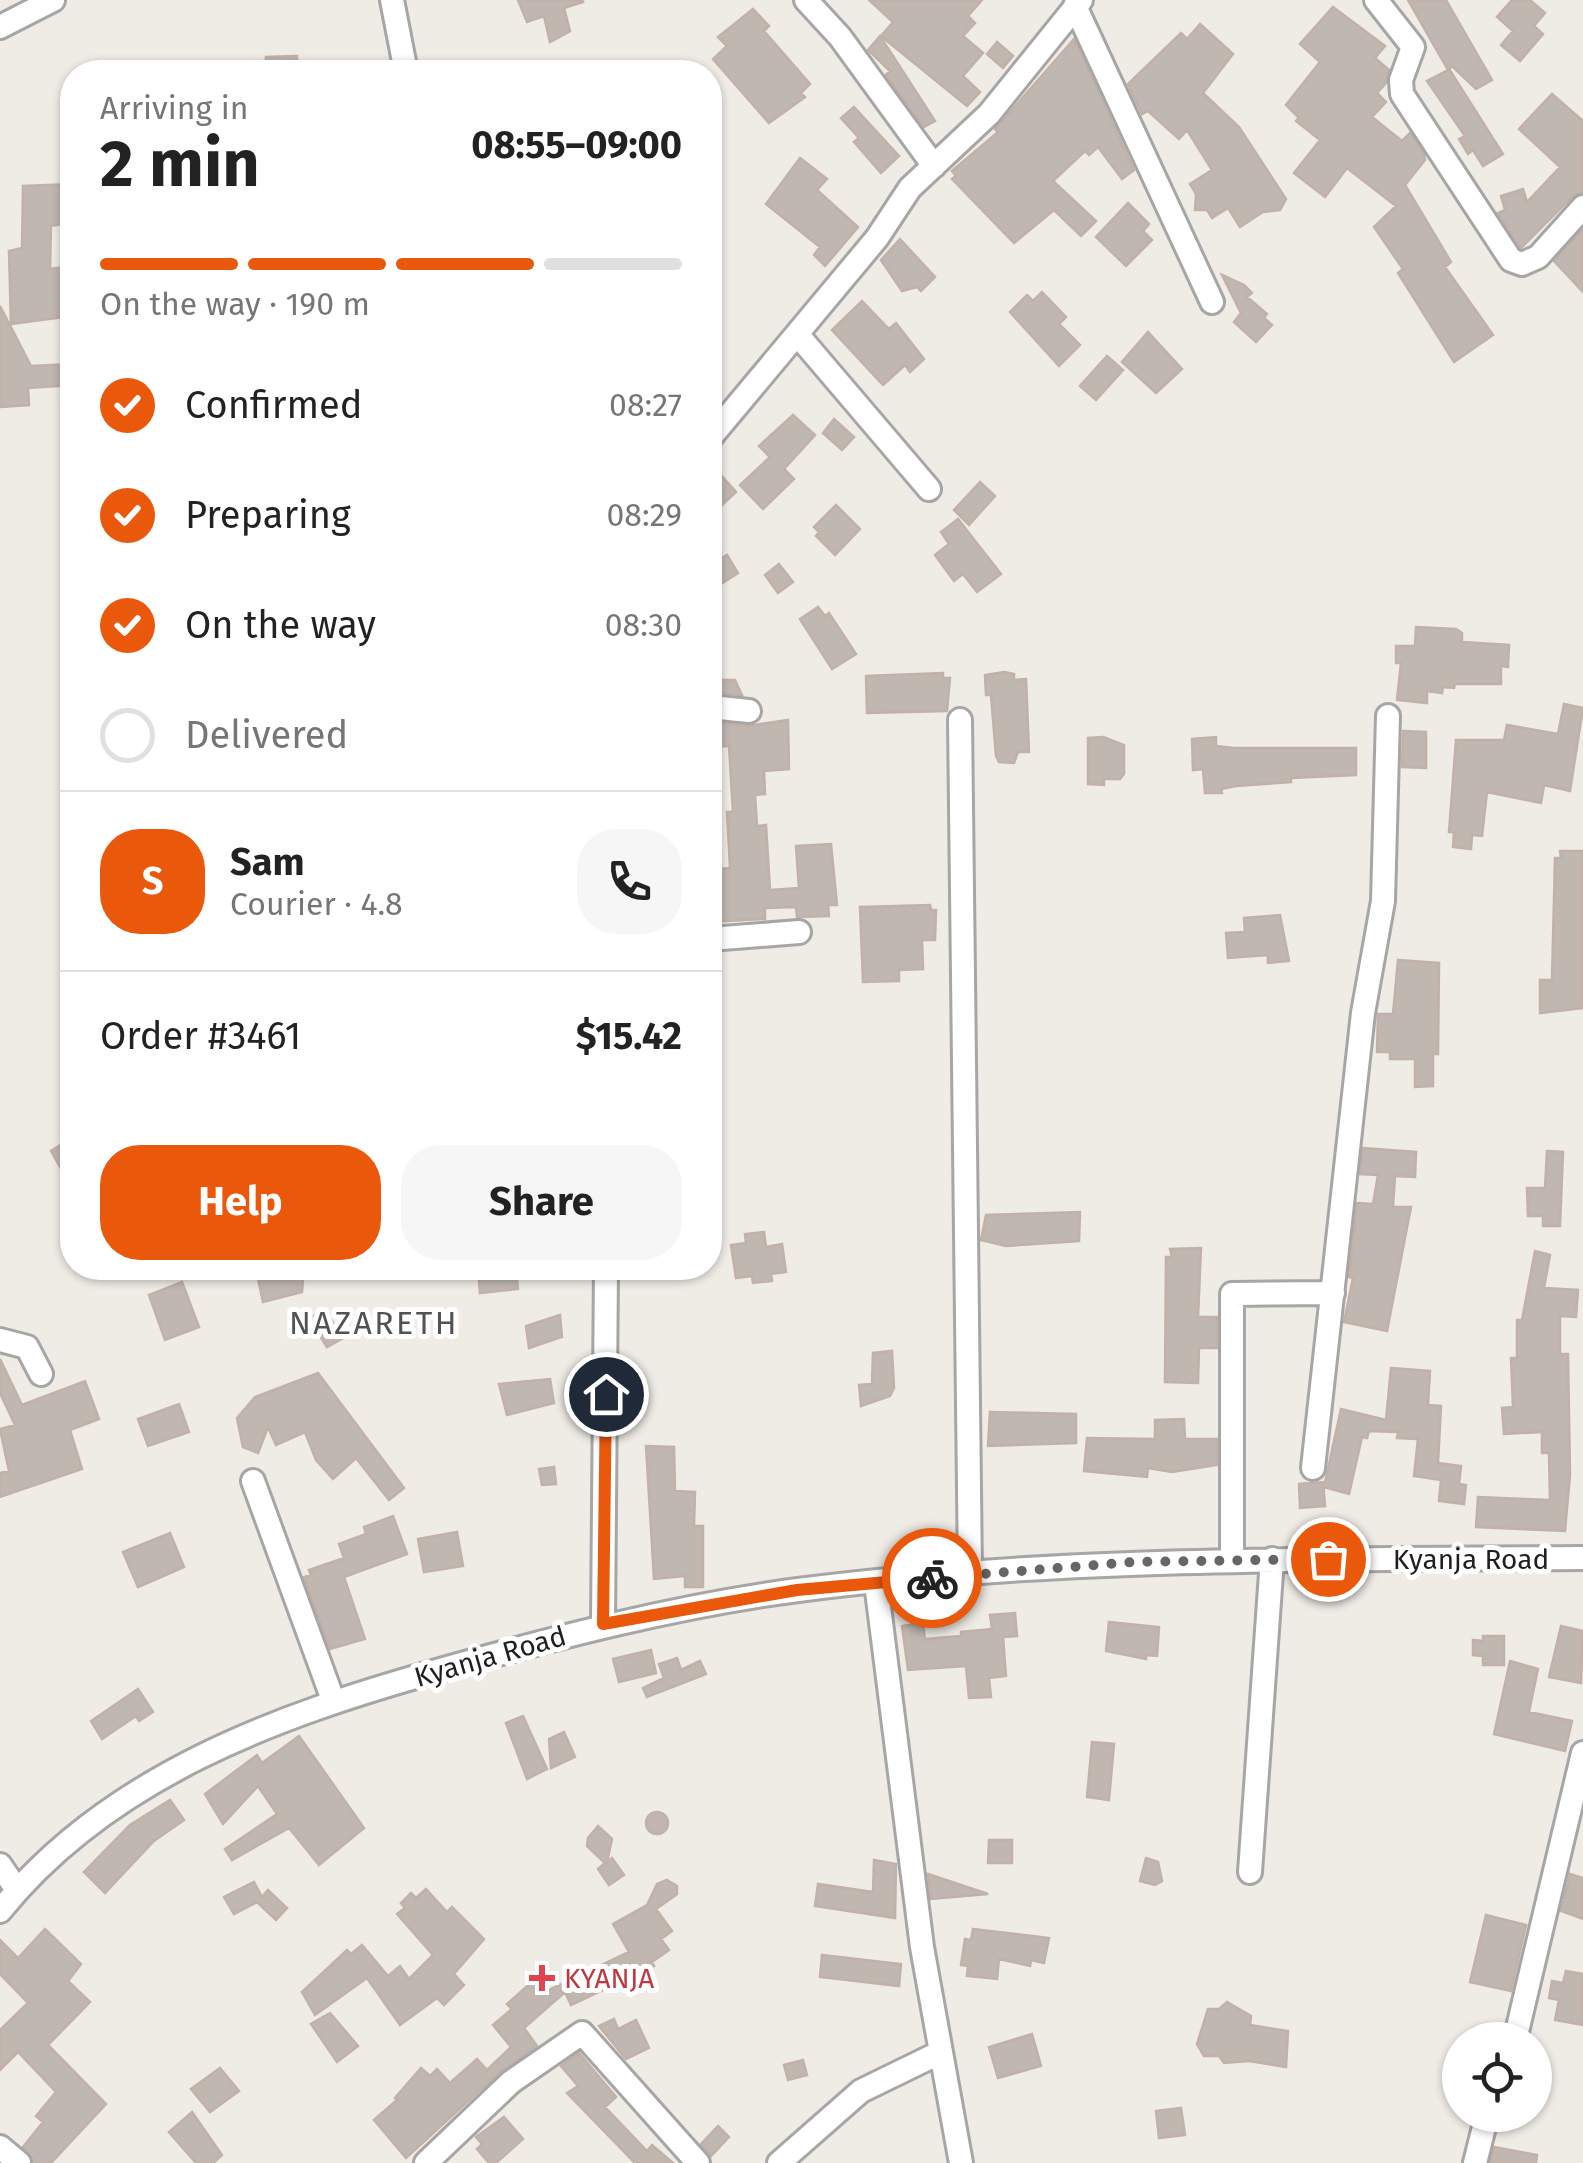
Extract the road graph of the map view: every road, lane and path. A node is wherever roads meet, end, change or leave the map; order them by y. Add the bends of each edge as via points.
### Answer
1 (53, 0) edge
2 (392, 0) edge
3 (806, 0) edge
4 (1376, 0) edge
5 (1078, 3) edge
6 (0, 27) edge
7 (404, 60) edge
8 (934, 166) junction
9 (1583, 207) edge
10 (1212, 302) dead end
11 (797, 334) junction
12 (722, 424) edge
13 (929, 488) dead end
14 (722, 708) edge
15 (749, 711) dead end
16 (1388, 716) dead end
17 (960, 720) dead end
18 (799, 932) dead end
19 (722, 938) edge
20 (606, 1280) edge
21 (1333, 1292) junction
22 (0, 1340) edge
23 (41, 1374) dead end
24 (1313, 1468) dead end
25 (254, 1481) dead end
26 (1583, 1558) edge
27 (1272, 1559) junction
28 (1232, 1560) junction
29 (970, 1574) junction
30 (876, 1582) junction
31 (603, 1624) junction
32 (334, 1700) junction
33 (1583, 1754) edge
34 (1576, 1824) edge
35 (0, 1865) edge
36 (1250, 1872) dead end
37 (17, 1890) junction
38 (0, 1911) edge
39 (1520, 2022) edge
40 (939, 2053) junction
41 (1483, 2132) edge
42 (0, 2148) edge
43 (18, 2163) edge
44 (426, 2163) edge
45 (698, 2163) edge
46 (779, 2163) edge
47 (961, 2163) edge
48 (1475, 2163) edge

1 - 6 street
2 - 7 street
3 - 8 street
4 - 9 street via 1413,47 1402,94 1511,260 1522,264 1538,257
5 - 8 street via 988,114
5 - 10 street
8 - 11 street
11 - 12 street
11 - 13 street
14 - 15 street
16 - 21 street via 1383,901 1363,1013
17 - 29 street
18 - 19 street
20 - 31 street
21 - 24 street
21 - 28 street via 1232,1294
22 - 23 street via 27,1346
25 - 32 street
26 - 27 street, Kyanja Road
27 - 28 street, Kyanja Road
27 - 36 street
28 - 29 street, Kyanja Road
29 - 30 street, Kyanja Road
30 - 31 street, Kyanja Road
30 - 40 street
31 - 32 street, Kyanja Road
32 - 37 street, Kyanja Road via 209,1750 57,1850
33 - 34 street
34 - 39 street
35 - 37 street
37 - 38 street, Kyanja Road
40 - 46 street via 861,2091
40 - 47 street
41 - 48 street
42 - 43 street
44 - 45 street via 511,2082 582,2033

